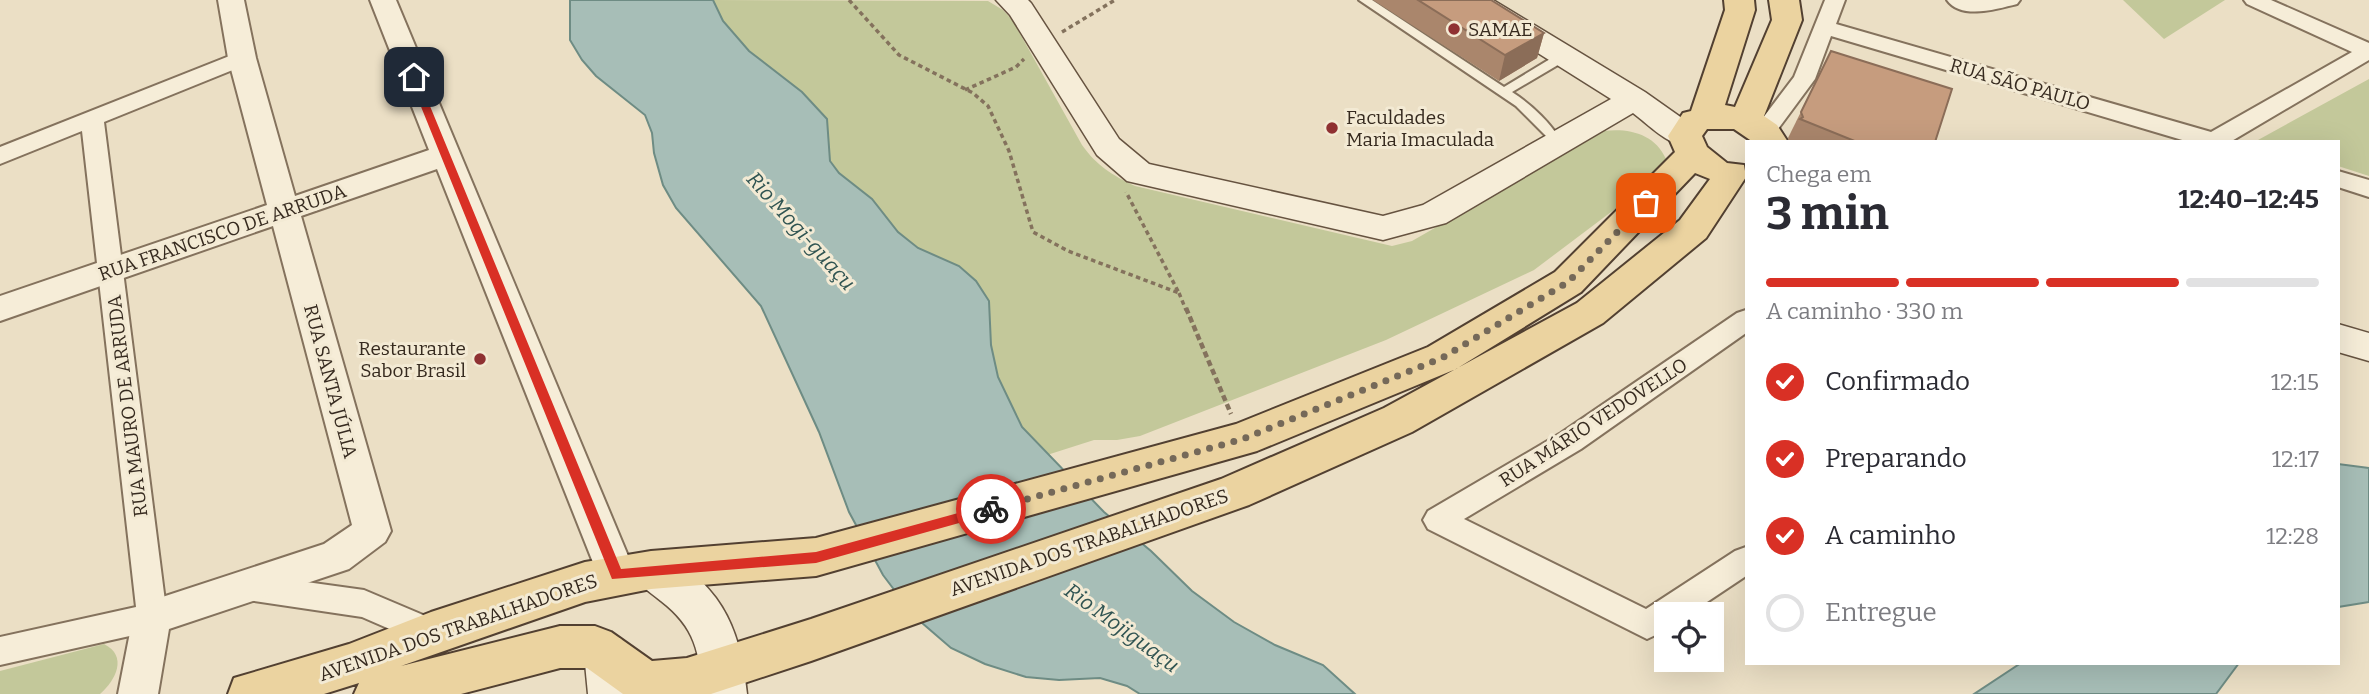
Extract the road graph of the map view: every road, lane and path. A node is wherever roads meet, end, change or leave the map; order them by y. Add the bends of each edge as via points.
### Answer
1 (231, 0) edge
2 (383, 0) edge
3 (849, 0) edge
4 (1010, 0) edge
5 (1115, 0) edge
6 (1364, 0) edge
7 (1473, 0) edge
8 (1739, 0) edge
9 (1784, 0) edge
10 (1835, 0) edge
11 (1957, 0) edge
12 (2010, 0) edge
13 (2254, 0) edge
14 (1823, 27) junction
15 (1041, 41) junction
16 (2369, 51) edge
17 (1564, 56) junction
18 (242, 58) junction
19 (965, 90) junction
20 (1504, 92) junction
21 (1634, 99) junction
22 (92, 118) junction
23 (1760, 132) edge
24 (1695, 136) junction
25 (2211, 140) edge
26 (2216, 140) edge
27 (1557, 144) junction
28 (445, 155) junction
29 (0, 156) edge
30 (1120, 157) junction
31 (1739, 174) edge
32 (2340, 180) edge
33 (2369, 189) edge
34 (286, 211) junction
35 (111, 270) junction
36 (1179, 293) junction
37 (0, 309) edge
38 (1745, 321) edge
39 (2340, 339) edge
40 (2369, 347) edge
41 (1225, 403) dead end
42 (1745, 560) edge
43 (634, 573) junction
44 (246, 587) junction
45 (152, 617) junction
46 (431, 633) junction
47 (0, 650) edge
48 (608, 673) edge
49 (724, 681) edge
50 (138, 694) edge
51 (251, 694) edge
52 (377, 694) edge

1 - 18 street, RUA SANTA JÚLIA
2 - 28 street
3 - 19 path via 906,60
4 - 15 main road
5 - 15 path
6 - 20 lane
7 - 17 main road
8 - 24 main road, AVENIDA DOS TRABALHADORES via 1740,10
9 - 23 main road via 1787,20
10 - 14 street
11 - 12 street via 1975,6
13 - 16 street
14 - 23 street via 1804,79
14 - 25 street, RUA SÃO PAULO
15 - 19 path via 1016,67
15 - 30 main road via 1108,147
16 - 26 street
17 - 20 lane
17 - 21 main road
18 - 22 street
18 - 34 street, RUA SANTA JÚLIA
19 - 36 path via 986,103 1004,139 1032,232 1068,251
20 - 27 lane
21 - 24 main road
21 - 27 main road
22 - 29 street
22 - 35 street, RUA MAURO DE ARRUDA
23 - 24 main road via 1731,117
24 - 31 main road via 1717,170
24 - 43 main road, AVENIDA DOS TRABALHADORES via 1568,282 1442,358 1243,439 844,550 816,557
27 - 30 main road via 1434,214 1383,228 1139,173
28 - 34 street, RUA FRANCISCO DE ARRUDA
28 - 43 street
30 - 36 path via 1119,179
31 - 49 main road, AVENIDA DOS TRABALHADORES via 1693,229 1590,313 1398,420 1234,492 865,620
32 - 33 street
34 - 35 street, RUA FRANCISCO DE ARRUDA
34 - 44 street, RUA SANTA JÚLIA via 372,531 337,557
35 - 37 street, RUA FRANCISCO DE ARRUDA
35 - 45 street, RUA MAURO DE ARRUDA
36 - 41 path
38 - 42 street, RUA MÁRIO VEDOVELLO via 1571,440 1438,520 1647,625
39 - 40 main road
43 - 46 main road, AVENIDA DOS TRABALHADORES
43 - 49 main road via 699,605 714,627
44 - 45 street, RUA SANTA JÚLIA
44 - 46 street via 364,604
45 - 47 street
45 - 50 street, RUA MAURO DE ARRUDA
46 - 51 main road, AVENIDA DOS TRABALHADORES via 349,665
48 - 49 main road, AVENIDA DOS TRABALHADORES via 622,668 644,682 664,684
48 - 52 main road, AVENIDA DOS TRABALHADORES via 595,647 561,647

